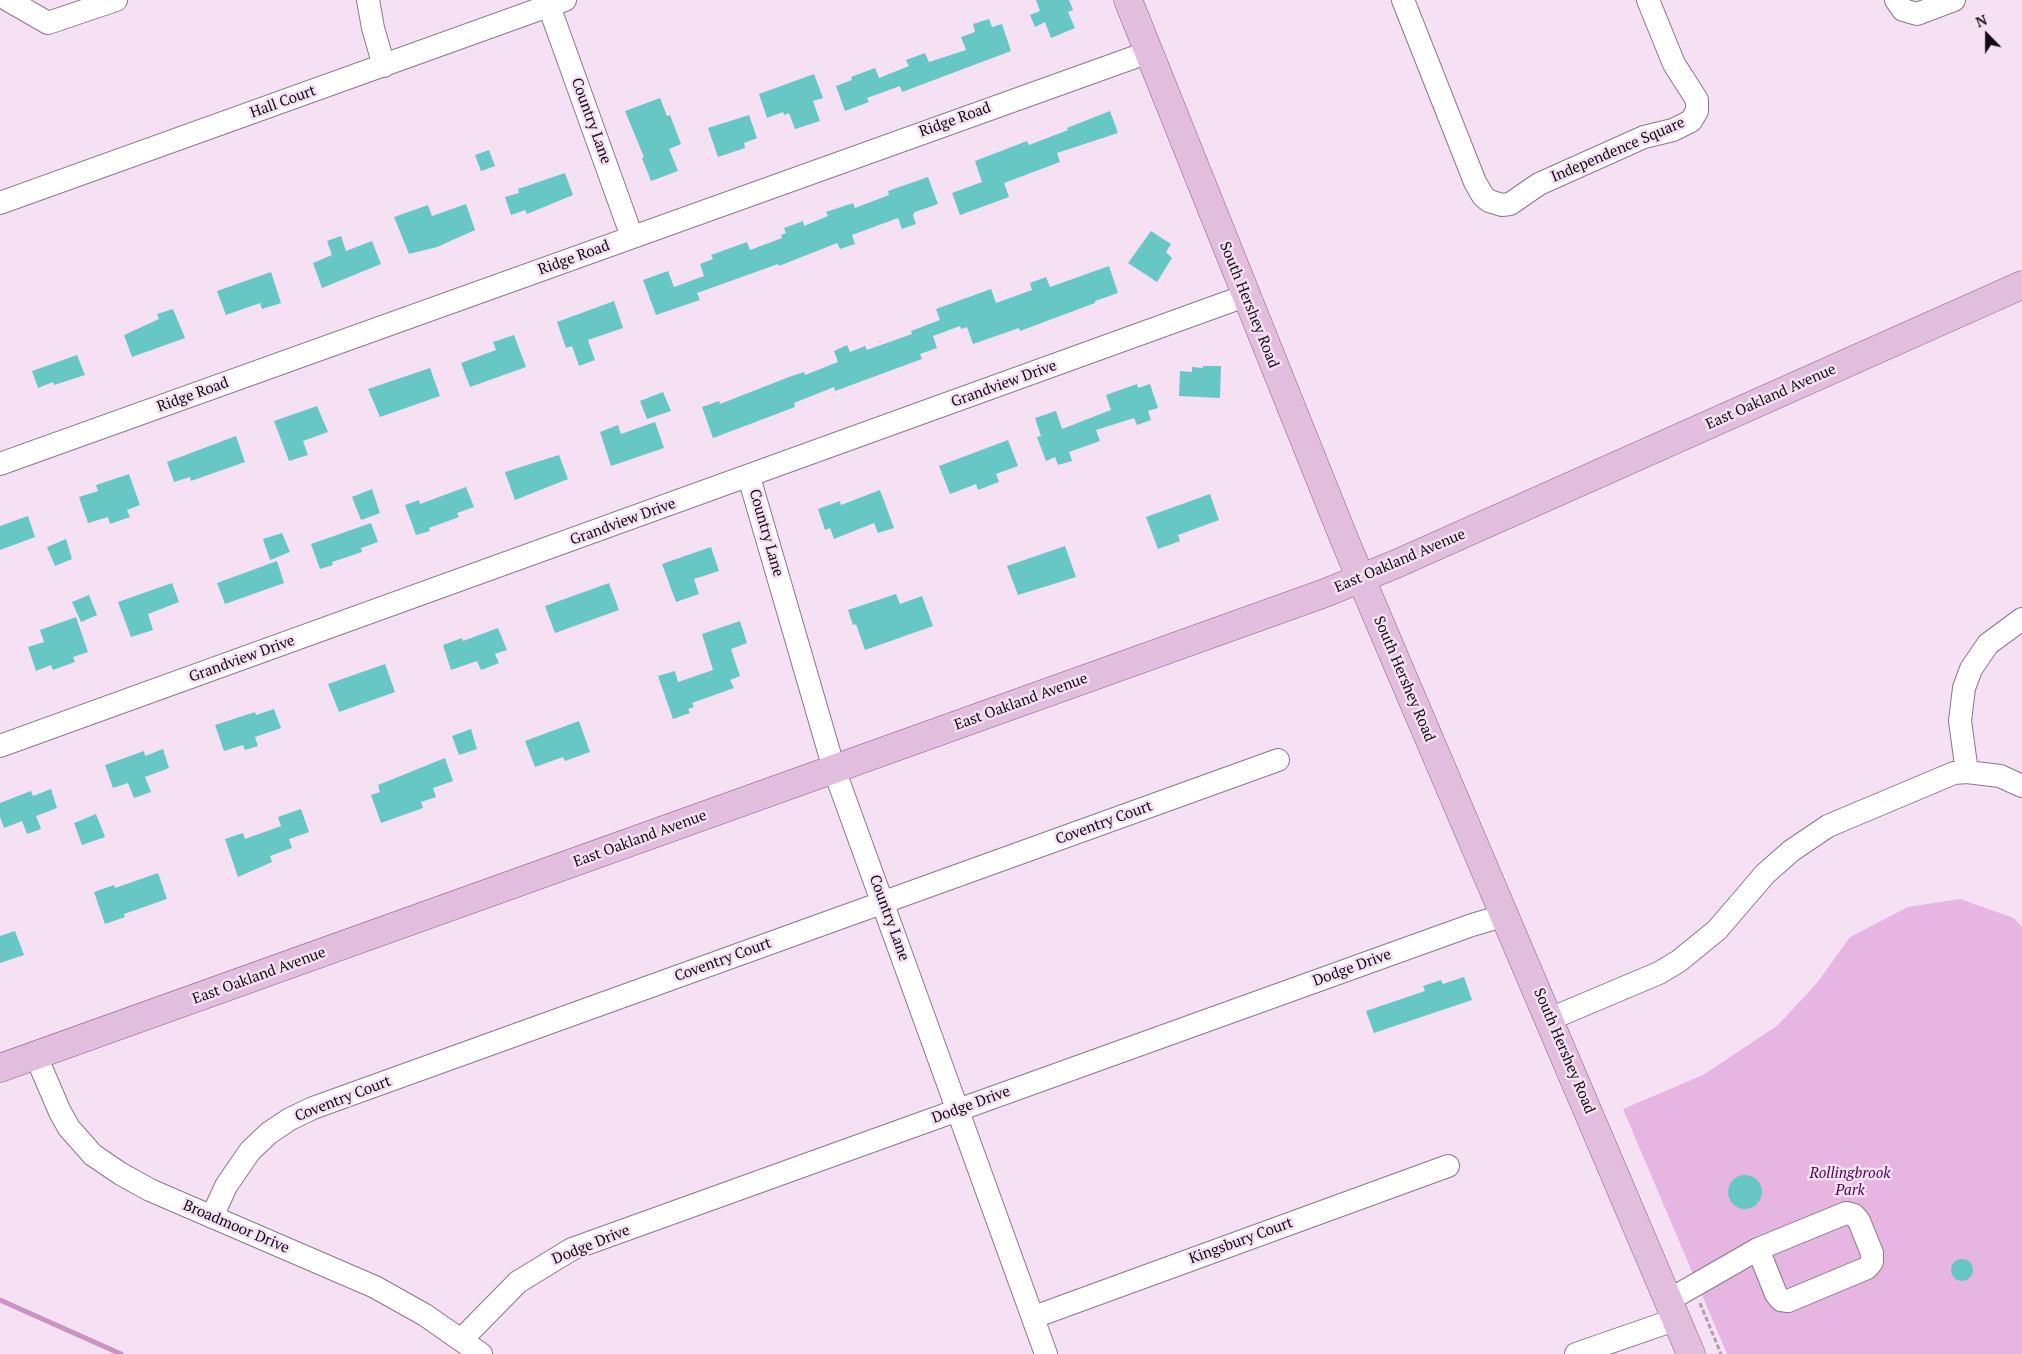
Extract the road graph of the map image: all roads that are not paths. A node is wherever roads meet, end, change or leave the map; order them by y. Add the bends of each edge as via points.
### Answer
1 (8, 0) edge
2 (116, 0) edge
3 (368, 0) edge
4 (1128, 0) edge
5 (1404, 0) edge
6 (1648, 0) edge
7 (1954, 0) edge
8 (557, 3) edge
9 (1902, 6) edge
10 (1149, 52) junction
11 (384, 66) junction
12 (0, 203) edge
13 (632, 237) junction
14 (2022, 285) edge
15 (1246, 296) junction
16 (0, 464) edge
17 (749, 477) junction
18 (1361, 578) junction
19 (2022, 620) edge
20 (0, 746) edge
21 (1278, 760) dead end
22 (834, 769) junction
23 (1967, 772) junction
24 (2022, 786) edge
25 (883, 902) junction
26 (1506, 915) junction
27 (1550, 1019) junction
28 (36, 1056) junction
29 (0, 1068) edge
30 (959, 1109) junction
31 (1448, 1166) dead end
32 (212, 1217) junction
33 (1758, 1249) junction
34 (1673, 1310) junction
35 (1034, 1317) junction
36 (462, 1339) junction
37 (481, 1354) edge
38 (1046, 1354) edge
39 (1576, 1354) edge
40 (1692, 1354) edge

1 - 2 street via 48,23
3 - 11 street
4 - 10 main road, South Hershey Road
5 - 6 street, Independence Square via 1475,182 1483,196 1502,205 1510,204 1539,184 1635,141 1672,130 1690,120 1697,111 1696,100 1674,64
7 - 9 street via 1917,14
8 - 11 street, Hall Court
8 - 13 street, Country Lane
10 - 13 street, Ridge Road
10 - 15 main road, South Hershey Road
11 - 12 street, Hall Court
13 - 16 street, Ridge Road
14 - 18 main road, East Oakland Avenue
15 - 17 street, Grandview Drive
15 - 18 main road, South Hershey Road
17 - 20 street, Grandview Drive
17 - 22 street, Country Lane
18 - 22 main road, East Oakland Avenue
18 - 26 main road, South Hershey Road
19 - 23 street via 1988,644 1971,669 1964,688 1960,721
21 - 25 street, Coventry Court
22 - 25 street, Country Lane
22 - 28 main road, East Oakland Avenue
23 - 24 street via 2000,776
23 - 27 street via 1941,778 1821,830 1765,874 1717,930 1679,961
25 - 30 street, Country Lane
25 - 32 street, Coventry Court via 313,1108 290,1119 250,1151 229,1180
26 - 27 main road, South Hershey Road
26 - 30 street, Dodge Drive
27 - 34 main road, South Hershey Road
28 - 29 main road, East Oakland Avenue
28 - 32 street, Broadmoor Drive via 60,1112 94,1155 120,1174
30 - 35 street, Country Lane
30 - 36 street, Dodge Drive via 572,1249 518,1282
31 - 35 street, Kingsbury Court
32 - 36 street, Broadmoor Drive via 375,1287
33 - 33 street via 1846,1213 1854,1214 1859,1221 1872,1253 1872,1262 1867,1268 1781,1300
33 - 34 street via 1693,1286
34 - 39 street
34 - 40 main road, South Hershey Road
35 - 38 street, Country Lane
36 - 37 street, Broadmoor Drive

